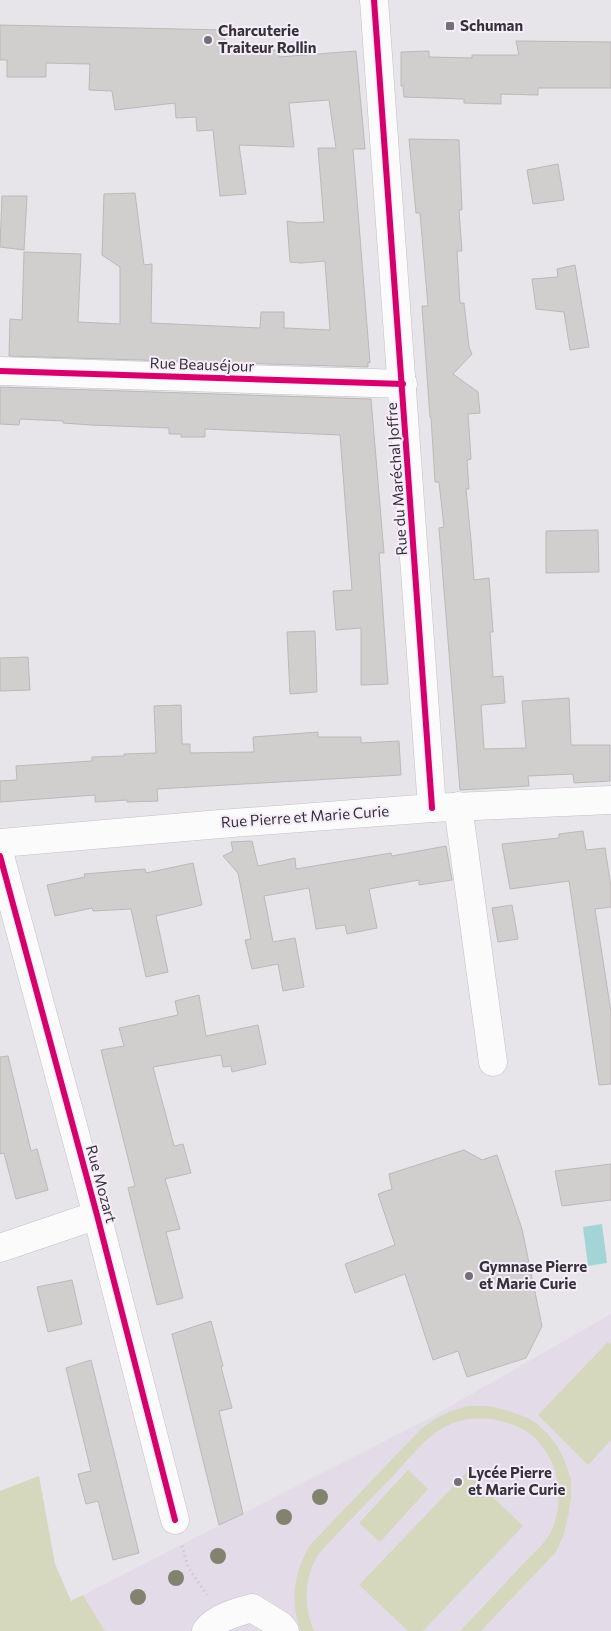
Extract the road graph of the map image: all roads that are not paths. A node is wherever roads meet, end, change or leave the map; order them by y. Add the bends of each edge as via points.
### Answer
1 (374, 0) edge
2 (0, 371) edge
3 (403, 384) junction
4 (611, 800) edge
5 (445, 807) junction
6 (0, 843) edge
7 (0, 856) edge
8 (493, 1062) dead end
9 (97, 1215) junction
10 (0, 1248) edge
11 (175, 1520) road end
12 (215, 1625) edge
13 (285, 1631) edge

1 - 3 street, Rue du Maréchal Joffre
2 - 3 street, Rue Beauséjour
3 - 5 street, Rue du Maréchal Joffre
4 - 5 street, Rue Pierre et Marie Curie
5 - 6 street, Rue Pierre et Marie Curie
5 - 8 street, Rue du Maréchal Joffre
7 - 9 street, Rue Mozart
9 - 10 street
9 - 11 street, Rue Mozart
12 - 13 street via 252,1608

